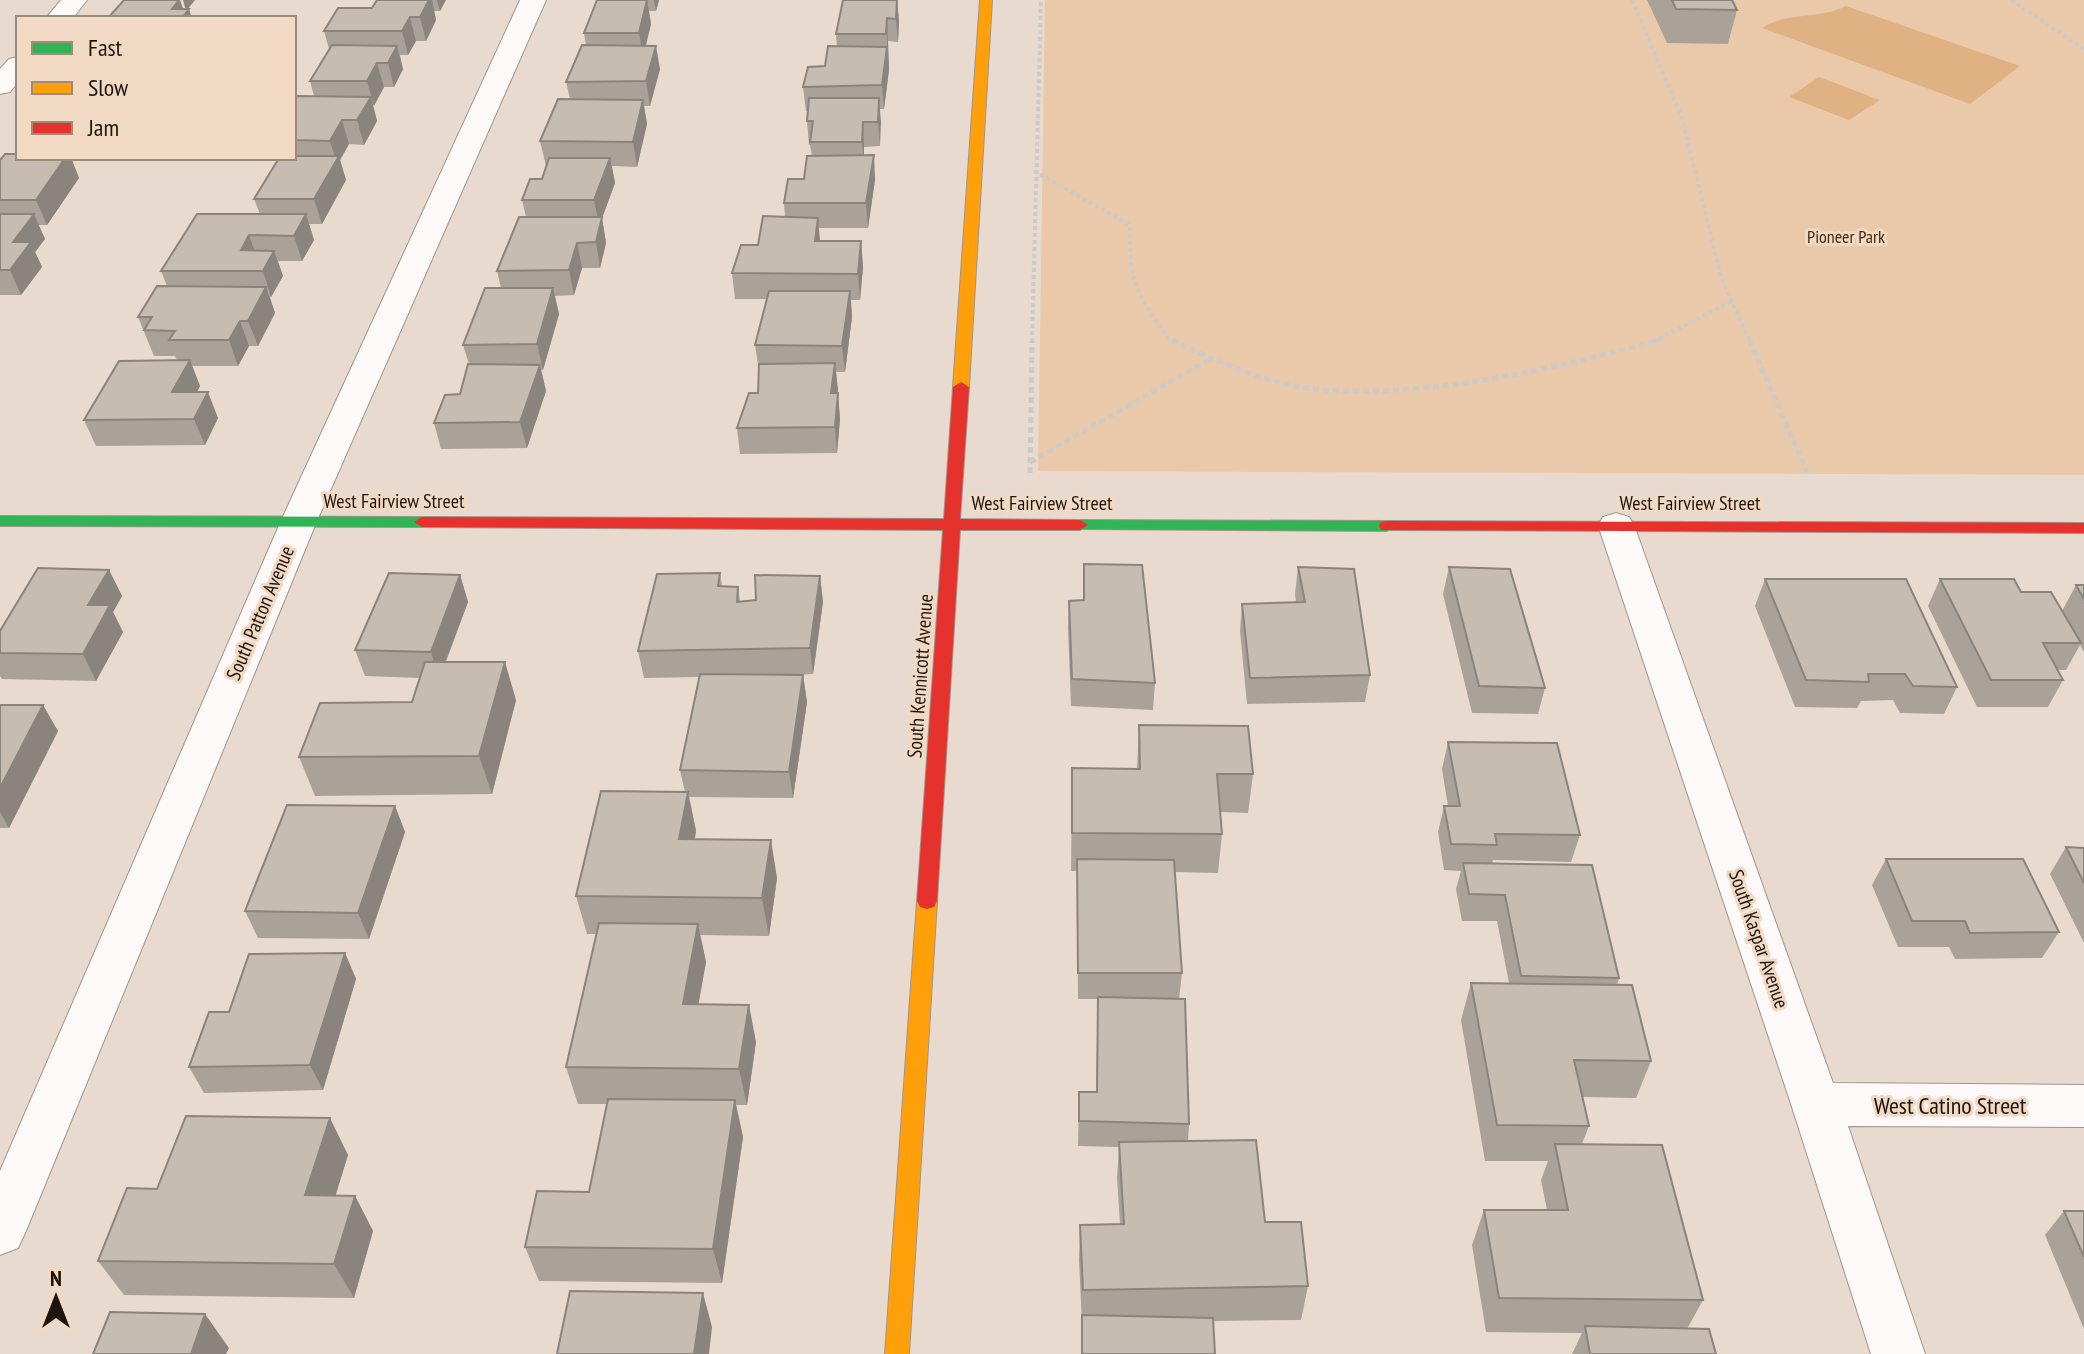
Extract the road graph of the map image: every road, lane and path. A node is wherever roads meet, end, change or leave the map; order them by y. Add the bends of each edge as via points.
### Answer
1 (74, 0) edge
2 (533, 0) edge
3 (986, 0) edge
4 (1041, 0) edge
5 (1632, 0) edge
6 (2011, 0) edge
7 (61, 16) edge
8 (2084, 49) edge
9 (16, 67) edge
10 (0, 86) edge
11 (1034, 171) junction
12 (1732, 301) junction
13 (1211, 359) junction
14 (1030, 462) junction
15 (1807, 472) dead end
16 (1030, 473) dead end
17 (0, 521) edge
18 (298, 523) junction
19 (952, 525) junction
20 (1616, 525) junction
21 (2084, 528) edge
22 (1816, 1104) junction
23 (2084, 1106) edge
24 (0, 1231) edge
25 (897, 1354) edge
26 (1898, 1354) edge

1 - 7 street
2 - 18 street, South Patton Avenue
3 - 19 street, South Kennicott Avenue
4 - 11 path
5 - 12 path via 1682,118 1721,277
6 - 8 path
9 - 10 street
11 - 13 path via 1130,225 1130,262 1138,296 1169,339
11 - 14 path
12 - 13 path via 1662,340 1547,370 1415,388 1320,390
12 - 15 path
13 - 14 path
14 - 16 path
17 - 18 street, West Fairview Street
18 - 19 street, West Fairview Street
18 - 24 street, South Patton Avenue
19 - 20 street, West Fairview Street
19 - 25 street, South Kennicott Avenue
20 - 21 street, West Fairview Street
20 - 22 street, South Kaspar Avenue
22 - 23 street, West Catino Street
22 - 26 street, South Kaspar Avenue

